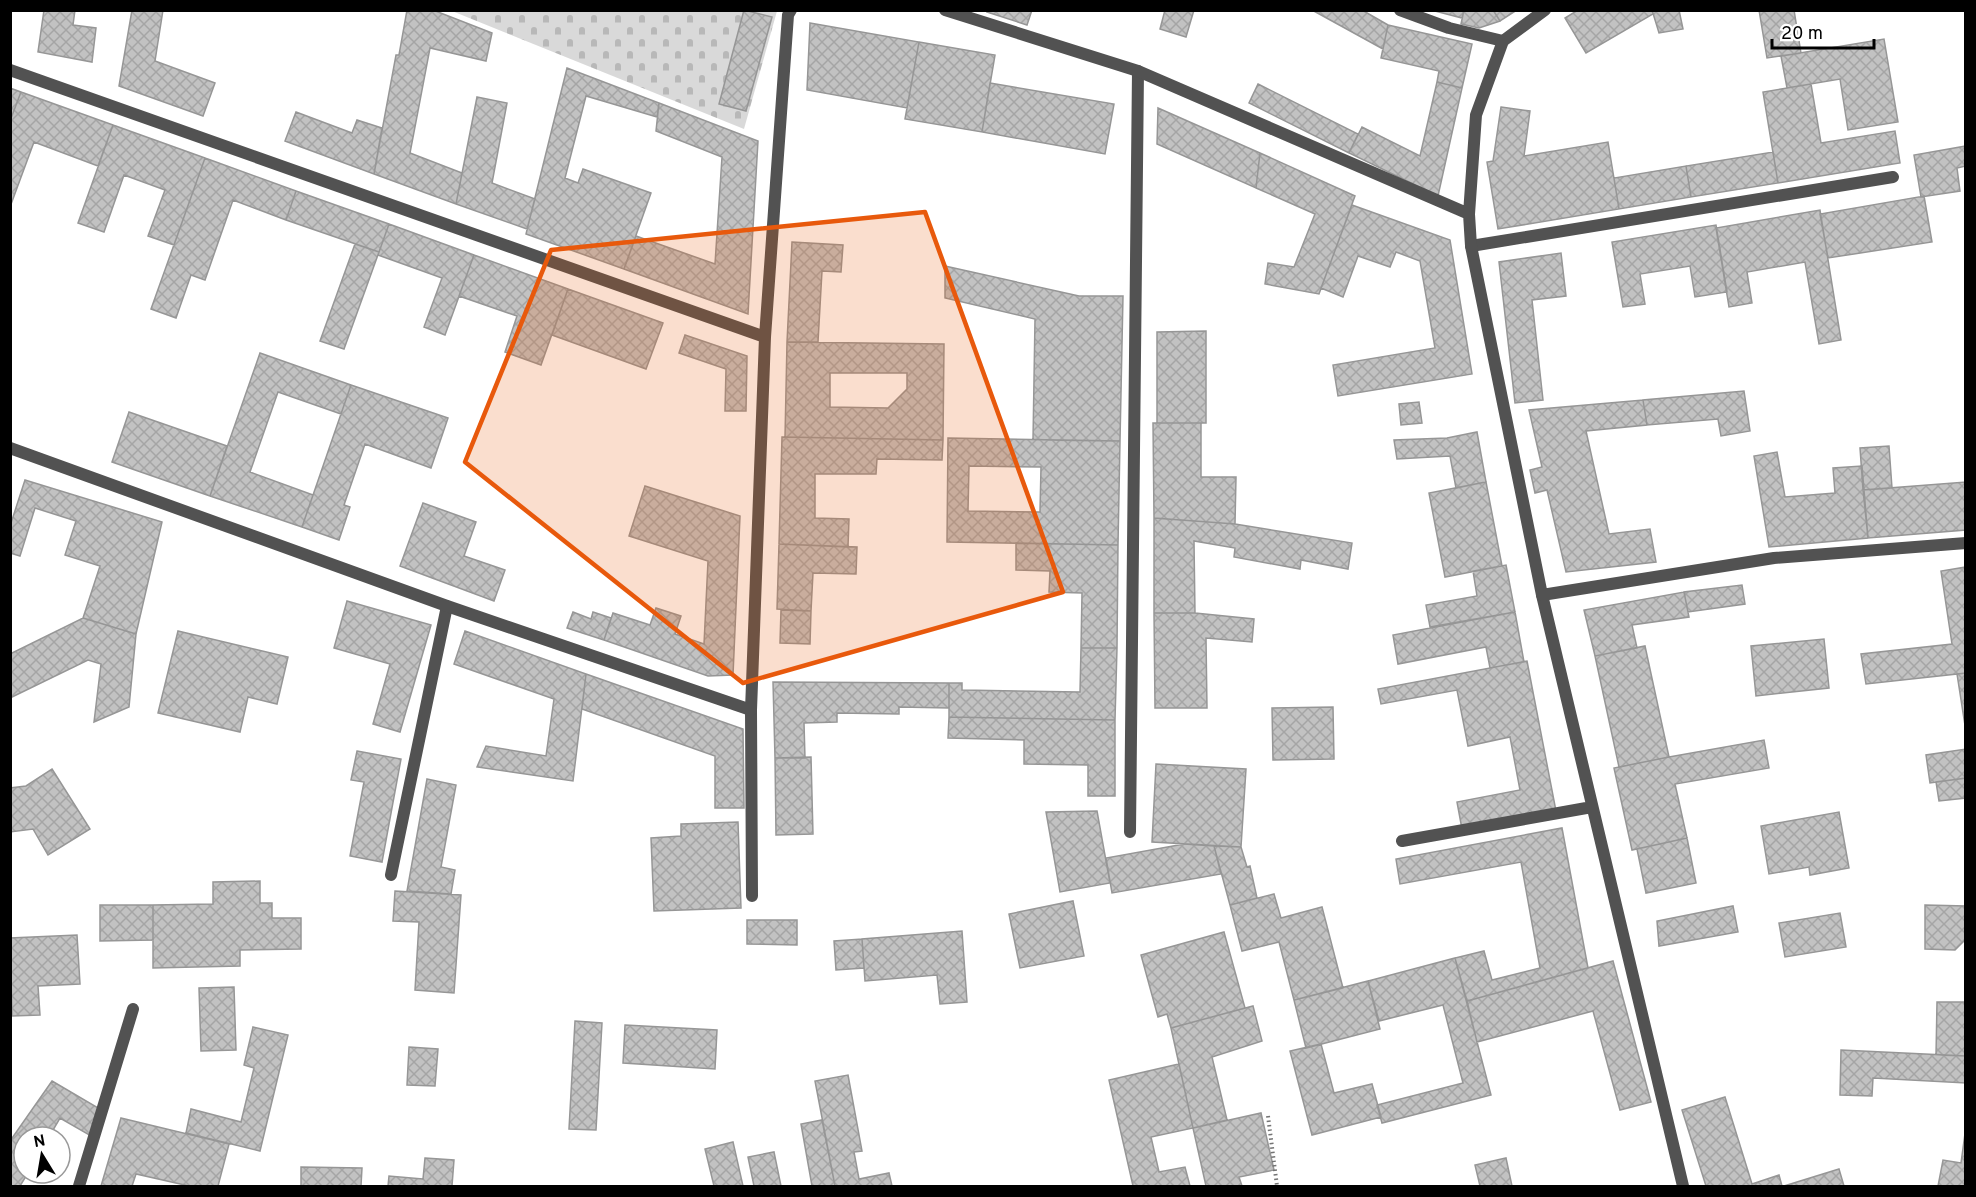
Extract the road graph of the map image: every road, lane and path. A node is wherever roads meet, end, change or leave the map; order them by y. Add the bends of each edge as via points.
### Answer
1 (791, 10) edge
2 (945, 10) edge
3 (1400, 10) edge
4 (1545, 10) edge
5 (1503, 41) junction
6 (10, 70) edge
7 (1138, 71) junction
8 (1893, 177) dead end
9 (1469, 214) junction
10 (1471, 246) junction
11 (765, 337) junction
12 (10, 448) edge
13 (1965, 543) edge
14 (1542, 595) junction
15 (447, 606) junction
16 (751, 711) junction
17 (1592, 807) junction
18 (1130, 832) dead end
19 (1402, 841) dead end
20 (391, 875) dead end
21 (752, 896) dead end
22 (133, 1009) dead end
23 (1268, 1116) dead end
24 (79, 1186) edge
25 (1277, 1186) edge
26 (1683, 1186) edge

1 - 11 street
2 - 7 street
3 - 5 street via 1449,28
4 - 5 street
5 - 9 street via 1476,115
6 - 11 street
7 - 9 street
7 - 18 street
8 - 10 street
9 - 10 street
10 - 14 street
11 - 16 street
12 - 15 street
13 - 14 street via 1774,558
14 - 17 street
15 - 16 street
15 - 20 street
16 - 21 street
17 - 19 street
17 - 26 street
22 - 24 street
23 - 25 path

